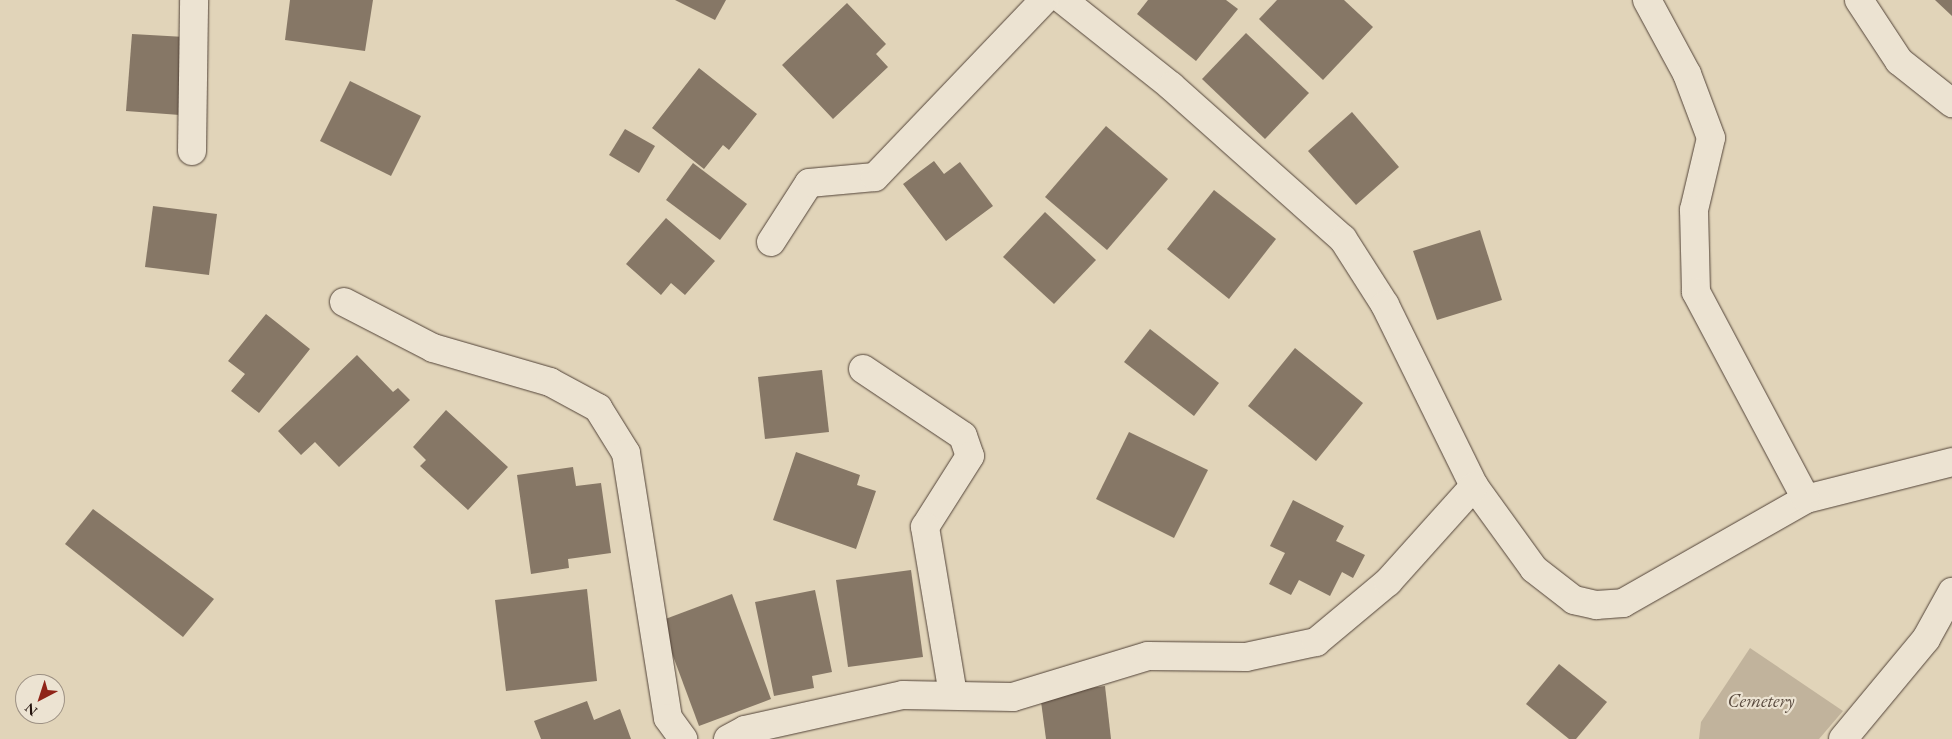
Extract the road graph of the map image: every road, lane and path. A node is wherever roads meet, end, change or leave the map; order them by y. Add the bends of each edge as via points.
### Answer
1 (194, 0) edge
2 (1044, 0) edge
3 (1064, 0) edge
4 (1647, 0) edge
5 (1859, 0) edge
6 (1952, 103) edge
7 (192, 151) dead end
8 (771, 242) dead end
9 (344, 302) dead end
10 (863, 369) dead end
11 (1952, 462) edge
12 (1474, 486) junction
13 (1806, 499) junction
14 (1952, 592) edge
15 (953, 696) junction
16 (684, 739) edge
17 (728, 739) edge
18 (1843, 739) edge

1 - 7 street
2 - 8 street via 875,177 809,183
3 - 12 street via 1171,86 1344,239 1385,305
4 - 13 street via 1687,74 1711,138 1694,210 1696,292
5 - 6 street via 1899,61
9 - 16 street via 433,348 550,382 598,408 626,453 668,718
10 - 15 street via 964,436 970,456 925,526
11 - 13 street
12 - 13 street via 1534,569 1574,600 1596,605 1623,603
12 - 15 street via 1388,582 1316,642 1246,656 1148,656 1013,697
14 - 18 street via 1926,639
15 - 17 street via 903,695 745,730

